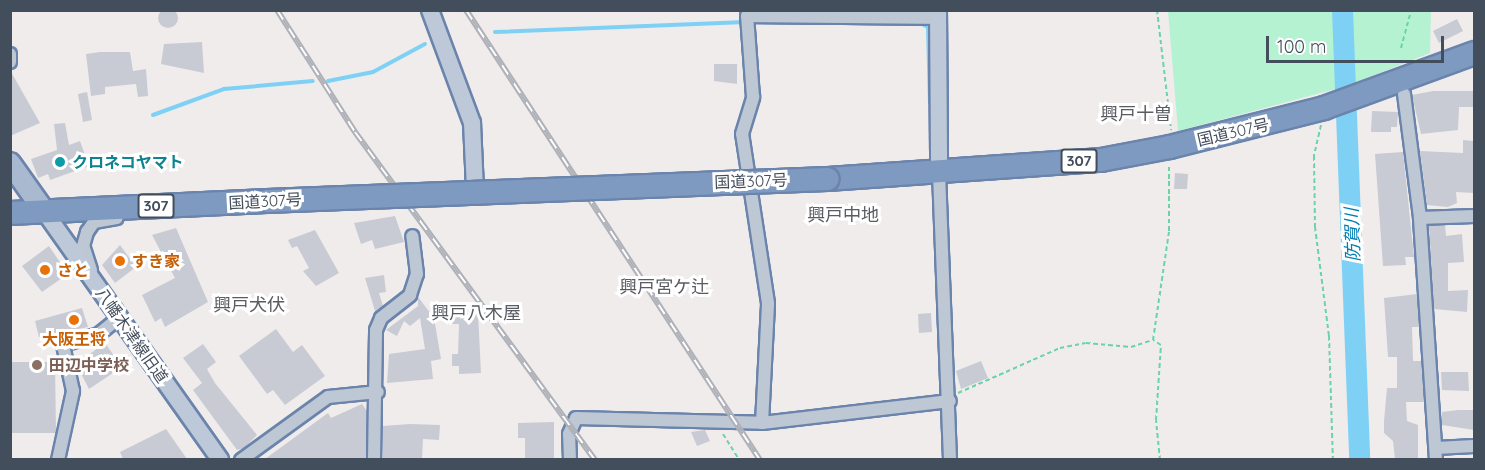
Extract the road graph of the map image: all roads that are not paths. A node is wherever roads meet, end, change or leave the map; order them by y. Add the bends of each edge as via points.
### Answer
1 (430, 10) edge
2 (938, 14) edge
3 (1474, 53) edge
4 (10, 54) edge
5 (10, 62) edge
6 (1404, 94) dead end
7 (10, 163) edge
8 (939, 173) junction
9 (475, 190) junction
10 (190, 204) junction
11 (45, 211) junction
12 (10, 213) edge
13 (1474, 216) edge
14 (1420, 218) junction
15 (412, 236) dead end
16 (95, 283) junction
17 (120, 318) junction
18 (378, 392) junction
19 (950, 398) junction
20 (762, 423) junction
21 (1474, 446) edge
22 (1436, 454) edge
23 (58, 459) edge
24 (220, 459) edge
25 (241, 459) edge
26 (374, 459) edge
27 (570, 459) edge
28 (950, 459) edge

1 - 9 street via 459,78 472,123
2 - 8 street
2 - 20 street via 747,16 753,97 742,134 767,292
3 - 8 highway, 国道307号 / 307 via 1324,108 1170,147 1101,160
4 - 5 street
6 - 14 street
7 - 11 main road
8 - 9 highway, 国道307号 / 307, bridge
8 - 19 street via 944,363
9 - 10 highway, 国道307号 / 307, bridge
10 - 11 highway, 国道307号 / 307
10 - 16 street via 144,218 94,222 83,246
11 - 12 highway, 国道307号 / 307
11 - 16 street, 八幡木津線旧道
13 - 14 street
14 - 22 street
15 - 18 street via 417,274 410,295 381,318 376,330
16 - 17 street, 八幡木津線旧道
17 - 23 street via 99,334 63,345 73,391
17 - 24 street, 八幡木津線旧道
18 - 25 street via 328,397
18 - 26 street
19 - 20 street
19 - 28 street
20 - 27 street via 576,418 568,434
21 - 22 street

